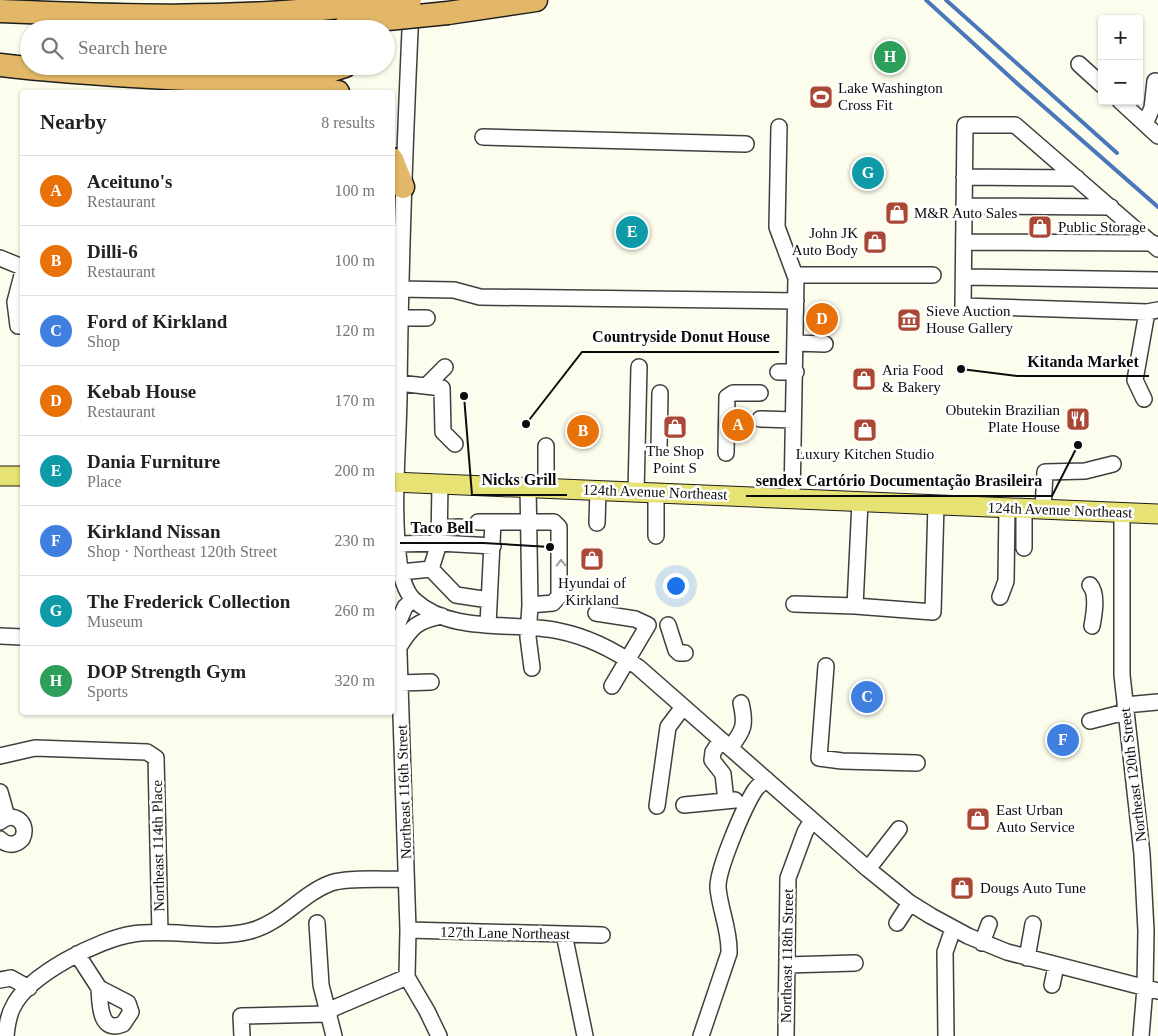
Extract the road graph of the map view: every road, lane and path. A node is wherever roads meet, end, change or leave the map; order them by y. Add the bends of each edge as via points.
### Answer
1 (404, 0) edge
2 (411, 0) edge
3 (536, 0) edge
4 (0, 10) edge
5 (348, 14) junction
6 (301, 20) edge
7 (393, 20) edge
8 (0, 25) edge
9 (20, 26) edge
10 (1079, 64) dead end
11 (0, 65) edge
12 (20, 67) edge
13 (134, 75) edge
14 (316, 75) edge
15 (1155, 80) dead end
16 (1098, 81) edge
17 (259, 82) junction
18 (301, 90) edge
19 (1124, 105) edge
20 (1145, 124) junction
21 (779, 127) dead end
22 (1158, 136) edge
23 (483, 137) dead end
24 (746, 144) dead end
25 (395, 167) edge
26 (964, 177) junction
27 (1077, 178) junction
28 (403, 187) junction
29 (964, 206) junction
30 (1111, 207) junction
31 (964, 242) junction
32 (1155, 246) edge
33 (0, 258) edge
34 (396, 261) edge
35 (20, 265) edge
36 (795, 275) junction
37 (933, 275) dead end
38 (964, 277) junction
39 (1158, 280) edge
40 (20, 282) edge
41 (397, 296) edge
42 (796, 302) junction
43 (1153, 311) edge
44 (399, 318) junction
45 (427, 318) dead end
46 (20, 326) edge
47 (796, 343) junction
48 (824, 344) dead end
49 (396, 367) edge
50 (445, 367) dead end
51 (639, 367) dead end
52 (778, 372) dead end
53 (796, 372) junction
54 (399, 383) junction
55 (426, 386) junction
56 (660, 393) dead end
57 (760, 393) dead end
58 (1144, 399) dead end
59 (760, 419) dead end
60 (794, 420) junction
61 (455, 444) dead end
62 (546, 446) dead end
63 (643, 448) junction
64 (726, 453) dead end
65 (1113, 464) dead end
66 (0, 476) edge
67 (20, 476) edge
68 (395, 482) edge
69 (440, 484) junction
70 (537, 487) junction
71 (598, 490) junction
72 (636, 492) junction
73 (656, 492) junction
74 (792, 498) junction
75 (860, 502) junction
76 (936, 504) junction
77 (1016, 508) junction
78 (1043, 510) junction
79 (1122, 513) junction
80 (1158, 514) edge
81 (528, 521) junction
82 (597, 523) dead end
83 (460, 530) tunnel mouth
84 (441, 533) junction
85 (656, 536) dead end
86 (398, 544) junction
87 (493, 546) junction
88 (1024, 548) dead end
89 (431, 569) junction
90 (401, 572) junction
91 (1090, 585) dead end
92 (1000, 597) dead end
93 (413, 599) junction
94 (489, 600) junction
95 (794, 604) dead end
96 (530, 605) junction
97 (855, 606) junction
98 (596, 613) dead end
99 (1122, 614) junction
100 (442, 616) junction
101 (488, 625) junction
102 (668, 625) dead end
103 (529, 627) junction
104 (0, 636) edge
105 (20, 637) edge
106 (685, 653) dead end
107 (397, 654) edge
108 (627, 659) junction
109 (826, 666) dead end
110 (532, 668) dead end
111 (431, 682) dead end
112 (400, 683) junction
113 (612, 686) dead end
114 (1158, 702) edge
115 (741, 703) dead end
116 (683, 707) junction
117 (1125, 708) junction
118 (1090, 721) dead end
119 (725, 744) junction
120 (0, 756) edge
121 (916, 762) dead end
122 (766, 780) junction
123 (0, 792) edge
124 (726, 801) junction
125 (748, 803) junction
126 (684, 805) dead end
127 (657, 806) dead end
128 (3, 819) edge
129 (812, 820) junction
130 (899, 829) dead end
131 (0, 839) edge
132 (868, 869) junction
133 (406, 879) junction
134 (1151, 888) edge
135 (910, 903) junction
136 (317, 923) dead end
137 (897, 923) dead end
138 (989, 924) dead end
139 (1033, 924) dead end
140 (953, 929) junction
141 (408, 930) junction
142 (160, 933) junction
143 (564, 934) junction
144 (602, 935) dead end
145 (982, 943) junction
146 (77, 954) junction
147 (1027, 958) junction
148 (854, 963) dead end
149 (787, 965) junction
150 (1056, 966) junction
151 (407, 977) junction
152 (0, 980) edge
153 (1052, 985) dead end
154 (99, 988) dead end
155 (1152, 989) edge
156 (26, 990) junction
157 (5, 1012) edge
158 (327, 1014) junction
159 (6, 1036) edge
160 (242, 1036) edge
161 (334, 1036) edge
162 (438, 1036) edge
163 (585, 1036) edge
164 (701, 1036) edge
165 (786, 1036) edge
166 (946, 1036) edge
167 (1141, 1036) edge

1 - 7 highway
2 - 5 highway, bridge
2 - 28 street
3 - 5 highway, bridge via 448,13
4 - 5 highway via 172,15
5 - 6 highway
8 - 9 highway
10 - 16 street
11 - 12 highway
13 - 17 highway
14 - 17 highway
15 - 20 street via 1152,108
17 - 18 highway
19 - 20 street
20 - 22 street
21 - 36 street via 777,227
23 - 24 street
25 - 28 highway
26 - 27 street
26 - 27 street via 965,125 1015,125
26 - 29 street
27 - 30 street
28 - 34 street
29 - 30 street
29 - 31 street
30 - 32 street
31 - 32 street
31 - 38 street
33 - 35 street
34 - 41 street
36 - 37 street
36 - 42 street
38 - 39 street
38 - 43 street via 963,306
40 - 46 street via 14,302
41 - 42 street via 454,290 480,297 503,298
41 - 44 street
42 - 47 street
43 - 58 street via 1135,380
44 - 45 street
44 - 49 street
47 - 48 street
47 - 53 street
49 - 54 street
50 - 55 street
51 - 63 street
52 - 53 street
53 - 60 street
54 - 55 street
54 - 68 street
55 - 61 street via 442,388 443,432
56 - 63 street
57 - 64 street via 733,392 727,397
59 - 60 street
60 - 74 street
62 - 70 street
63 - 72 street
65 - 78 street via 1086,471 1045,472
66 - 67 main road
68 - 69 main road, 124th Avenue Northeast
68 - 86 street
69 - 70 main road, 124th Avenue Northeast
69 - 84 street
70 - 71 main road, 124th Avenue Northeast
70 - 81 street
71 - 72 main road, 124th Avenue Northeast
71 - 82 street
72 - 73 main road, 124th Avenue Northeast
73 - 74 main road, 124th Avenue Northeast
73 - 85 street
74 - 75 main road, 124th Avenue Northeast
75 - 76 main road, 124th Avenue Northeast
75 - 97 street
76 - 77 main road, 124th Avenue Northeast
76 - 97 street via 933,612
77 - 78 main road, 124th Avenue Northeast
77 - 88 street
77 - 92 street via 1006,581
78 - 79 main road, 124th Avenue Northeast
79 - 80 main road, 124th Avenue Northeast
79 - 99 street, Northeast 120th Street
81 - 87 street via 481,529
81 - 96 street
96 -> 81 street via 553,603 559,596 561,565 559,528 554,522
83 - 84 street
84 - 86 street
84 - 87 street
84 - 89 street
86 - 90 street
87 - 94 street
89 - 90 street
89 - 94 street via 456,595
90 - 93 street
91 - 99 street via 1093,588 1093,620
93 - 100 street
93 - 107 street, Northeast 116th Street via 399,618
94 - 101 street
95 - 97 street
96 - 103 street
98 - 108 street via 635,619 648,625
99 - 117 street, Northeast 120th Street
100 - 101 street
100 - 107 street via 414,626
101 - 103 street
102 - 106 street via 676,650
103 - 108 street via 579,636
103 - 110 street
104 - 105 street
107 - 112 street, Northeast 116th Street
108 - 113 street
108 - 116 street
109 - 121 street via 819,758
111 - 112 street
112 - 133 street, Northeast 116th Street
114 - 117 street
115 - 119 street via 745,722 739,736
116 - 119 street
116 - 127 street via 668,726
117 - 118 street
117 - 134 street, Northeast 120th Street
119 - 122 street
119 - 124 street via 713,752 712,760 722,774
120 - 142 street, Northeast 114th Place via 35,748 147,752 156,758
122 - 125 street
122 - 129 street
123 - 128 street
124 - 125 street
124 - 126 street
125 - 164 street via 720,873 718,886 730,941 729,953
128 - 131 street via 21,820 24,834 15,844 5,844
129 - 132 street
129 - 149 street, Northeast 118th Street via 788,878
130 - 132 street
132 - 135 street
133 - 141 street, Northeast 116th Street
133 - 142 street via 332,882 274,922 242,933
134 - 155 street, Northeast 120th Street
135 - 137 street
135 - 140 street
136 - 158 street via 321,985
138 - 145 street
139 - 147 street
140 - 145 street
140 - 166 street via 939,961
141 - 143 street, 127th Lane Northeast
141 - 151 street, Northeast 116th Street
142 - 146 street via 112,939
143 - 144 street, 127th Lane Northeast
143 - 163 street
145 - 147 street
146 - 154 street
146 - 156 street
147 - 150 street
148 - 149 street
149 - 165 street, Northeast 118th Street
150 - 153 street
150 - 155 street
151 - 158 street via 334,1008
151 - 162 street via 421,998
152 - 156 street via 12,978
155 - 167 street, Northeast 120th Street
156 - 157 street
157 - 159 street
158 - 160 street via 241,1016
158 - 161 street

